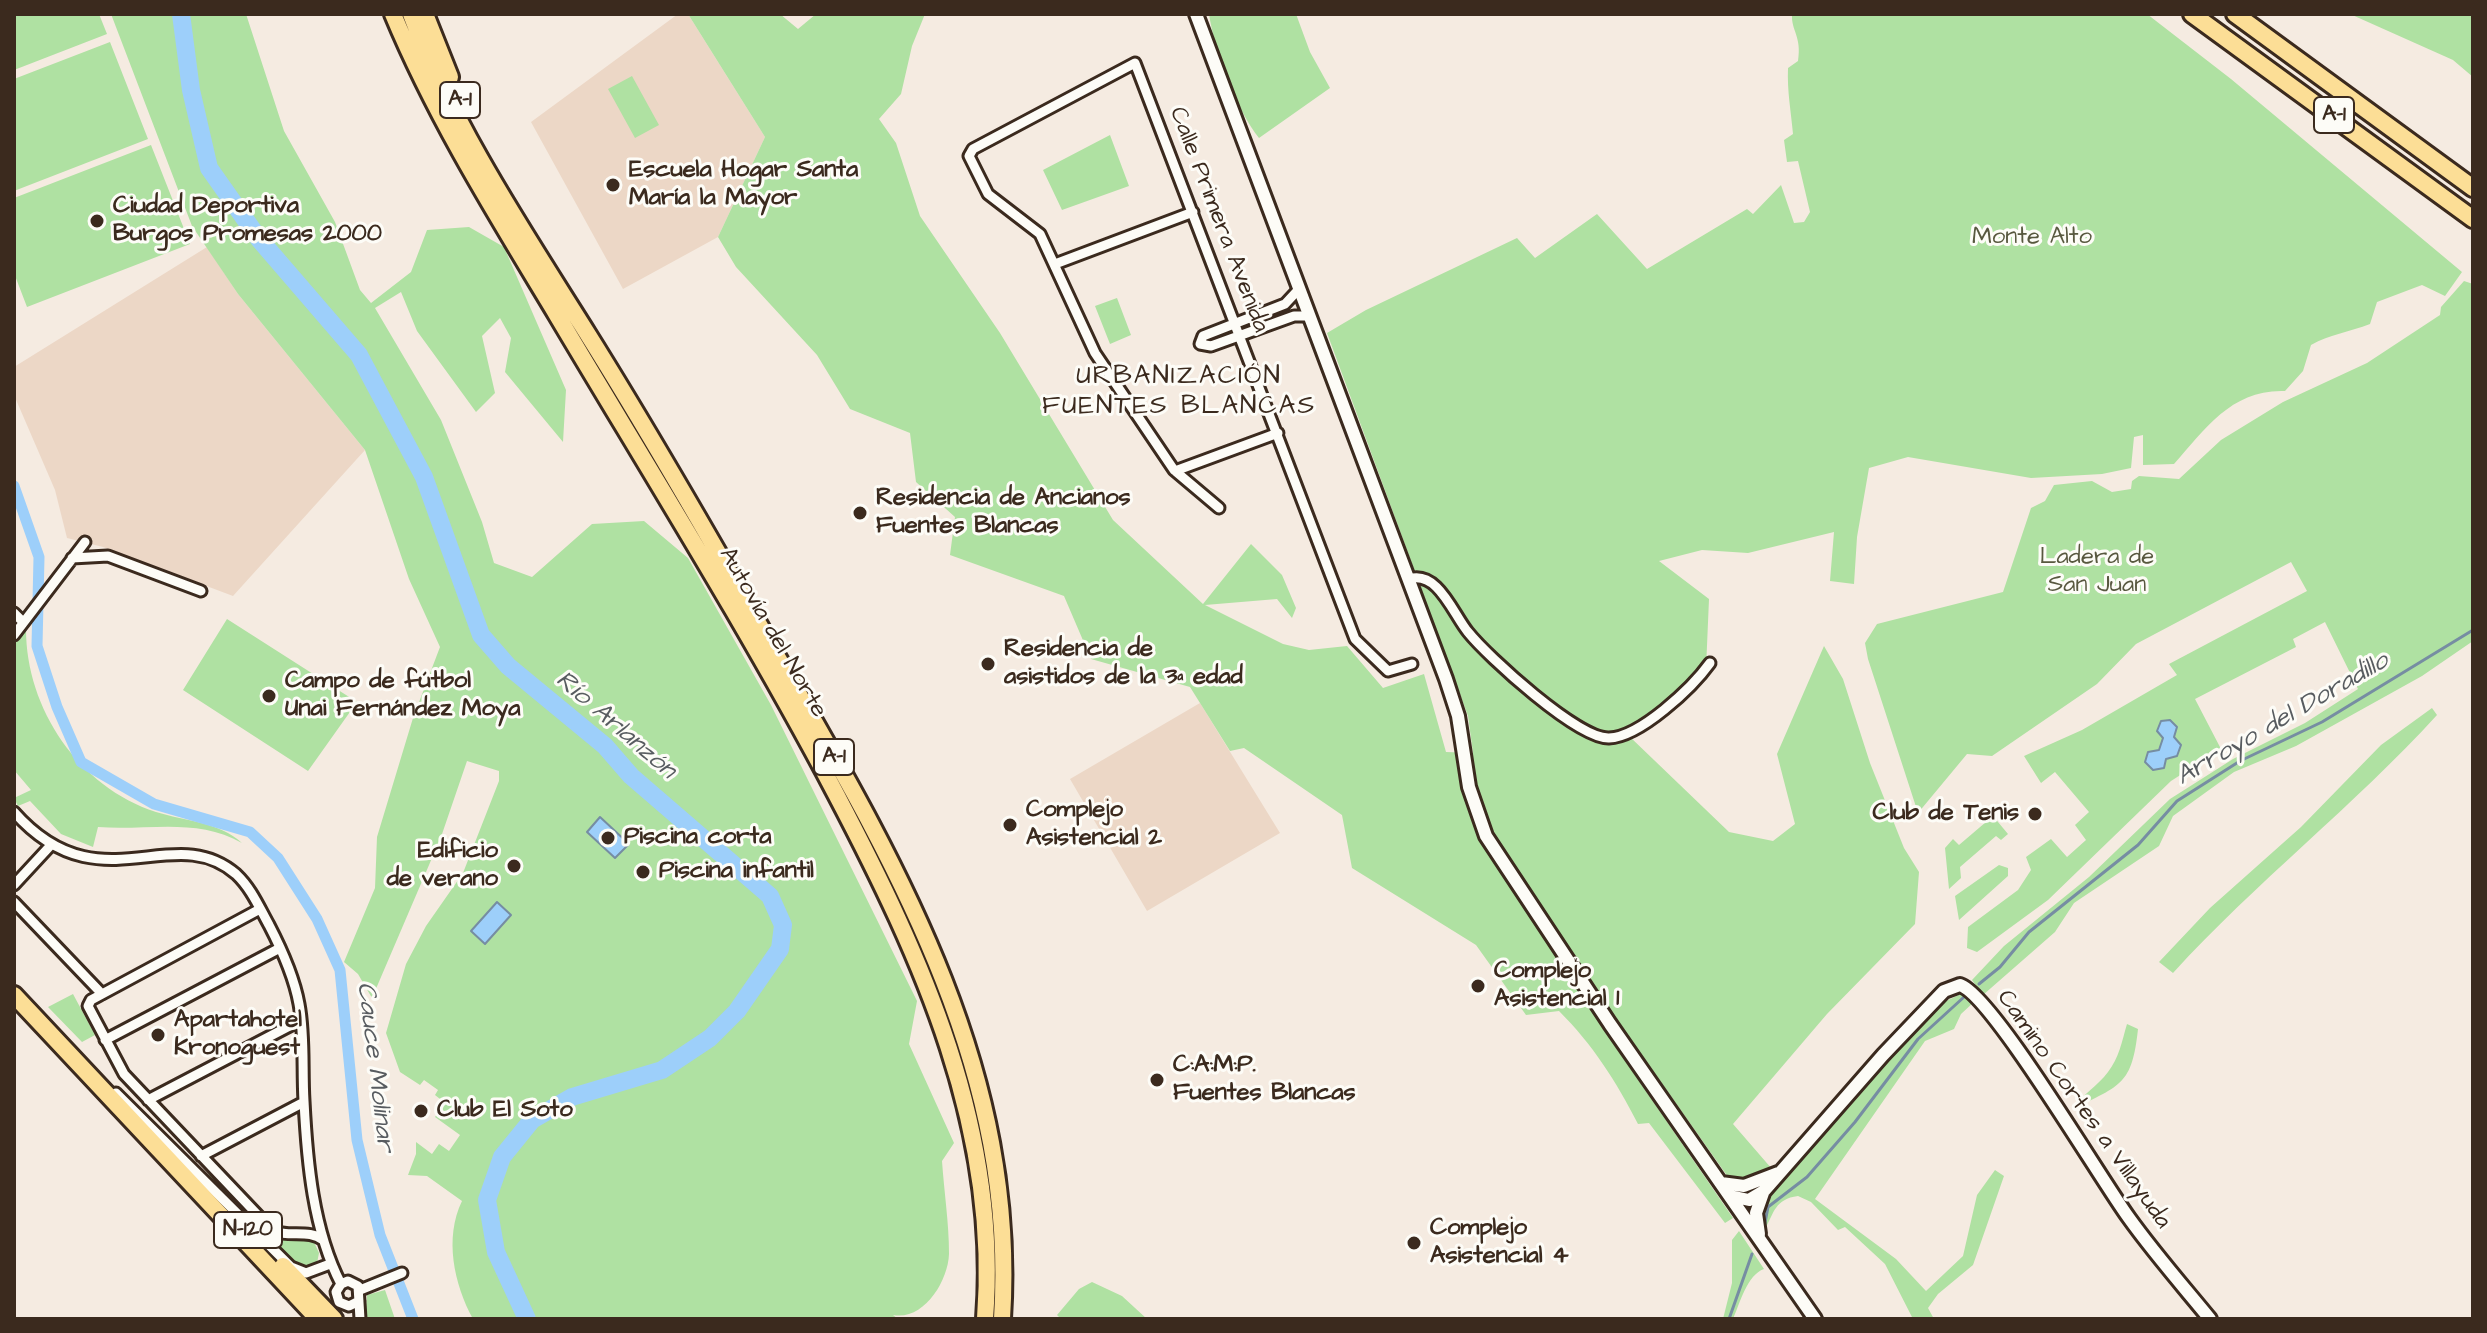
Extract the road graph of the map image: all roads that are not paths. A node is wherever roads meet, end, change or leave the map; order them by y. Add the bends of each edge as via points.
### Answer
1 (393, 14) edge
2 (411, 14) edge
3 (425, 14) edge
4 (1196, 14) edge
5 (2192, 14) edge
6 (2235, 14) edge
7 (2473, 188) edge
8 (1193, 212) junction
9 (2473, 219) edge
10 (1055, 264) junction
11 (1299, 289) junction
12 (1310, 316) junction
13 (1235, 322) junction
14 (586, 332) junction
15 (1240, 335) junction
16 (1278, 433) junction
17 (1175, 471) junction
18 (1219, 508) dead end
19 (85, 542) dead end
20 (72, 558) junction
21 (1409, 579) junction
22 (201, 591) dead end
23 (14, 613) edge
24 (23, 622) junction
25 (14, 635) edge
26 (1710, 663) dead end
27 (1412, 664) dead end
28 (14, 812) edge
29 (51, 845) junction
30 (14, 885) edge
31 (14, 902) edge
32 (260, 909) junction
33 (280, 948) junction
34 (102, 994) junction
35 (14, 995) edge
36 (301, 1020) junction
37 (105, 1040) junction
38 (98, 1084) junction
39 (148, 1100) junction
40 (304, 1102) junction
41 (201, 1156) junction
42 (1781, 1172) junction
43 (1721, 1183) junction
44 (1744, 1186) junction
45 (1764, 1191) junction
46 (1734, 1199) junction
47 (321, 1225) junction
48 (312, 1235) junction
49 (323, 1240) junction
50 (1762, 1240) junction
51 (330, 1264) junction
52 (402, 1273) dead end
53 (338, 1288) junction
54 (1008, 1294) junction
55 (359, 1295) junction
56 (982, 1297) junction
57 (326, 1317) edge
58 (360, 1319) edge
59 (976, 1319) edge
60 (985, 1319) edge
61 (1002, 1319) edge
62 (1009, 1319) edge
63 (1815, 1319) edge
64 (2210, 1319) edge

1 - 56 highway, Autovía del Norte / A-1 via 458,146 723,594 851,824 913,951 969,1111 983,1193
2 - 14 highway via 461,122
3 - 14 highway, A-1 via 478,140
4 - 11 main road
5 - 9 highway, A-1
6 - 7 highway, A-1
8 - 10 street
8 - 10 street, Calle Primera Avenida via 1136,64 970,151 988,194 1040,234
8 - 13 street, Calle Primera Avenida
10 - 17 street via 1095,353
11 - 12 main road
11 - 13 street via 1285,304
12 - 15 street via 1294,316
12 - 21 main road
13 - 15 street, Calle Primera Avenida
13 - 15 street via 1203,336 1200,344 1211,346
14 - 54 highway, Autovía del Norte / A-1 via 808,709 938,966 975,1067 995,1147 1003,1214 1011,1234
15 - 16 street, Calle Primera Avenida
16 - 17 street
16 - 27 street, Calle Primera Avenida via 1355,639 1388,671
17 - 18 street
19 - 20 street
20 - 22 street via 108,556
20 - 24 street
21 - 26 street via 1423,578 1439,588 1483,650 1563,716 1600,737 1625,735 1638,727 1692,686
21 - 43 main road via 1458,716 1467,778 1486,836
23 - 24 street
24 - 25 street
28 - 29 street
29 - 30 street
29 - 32 street via 102,862 182,855 209,858 243,881
31 - 34 street
32 - 33 street
32 - 34 street
33 - 36 street via 296,988
33 - 37 street
34 - 37 street via 88,1003
35 - 38 highway, N-120
36 - 39 street
36 - 40 street
37 - 39 street via 124,1074
38 - 51 street via 130,1106 291,1267 306,1273
38 - 57 highway, N-120
39 - 41 street
40 - 41 street
40 - 47 street
41 - 48 street via 273,1232
42 - 44 main road, Camino Cortes a Villayuda
42 - 45 main road, Camino Cortes a Villayuda
42 - 64 main road, Camino Cortes a Villayuda via 1944,991 1968,987 2139,1232
43 - 44 main road, Camino Cortes a Villayuda
43 - 46 main road
44 - 46 main road
45 - 46 main road via 1749,1200
45 - 50 main road via 1756,1213
46 - 50 main road
47 - 48 street
47 - 49 street
48 - 49 street
49 - 51 street
50 - 63 main road
51 - 53 street
52 - 55 street
53 - 55 street via 352,1282
53 - 55 street via 337,1299 346,1306
53 - 57 street
54 - 61 highway
54 - 62 highway
55 - 58 street
56 - 59 highway
56 - 60 highway, Autovía del Norte / A-1

